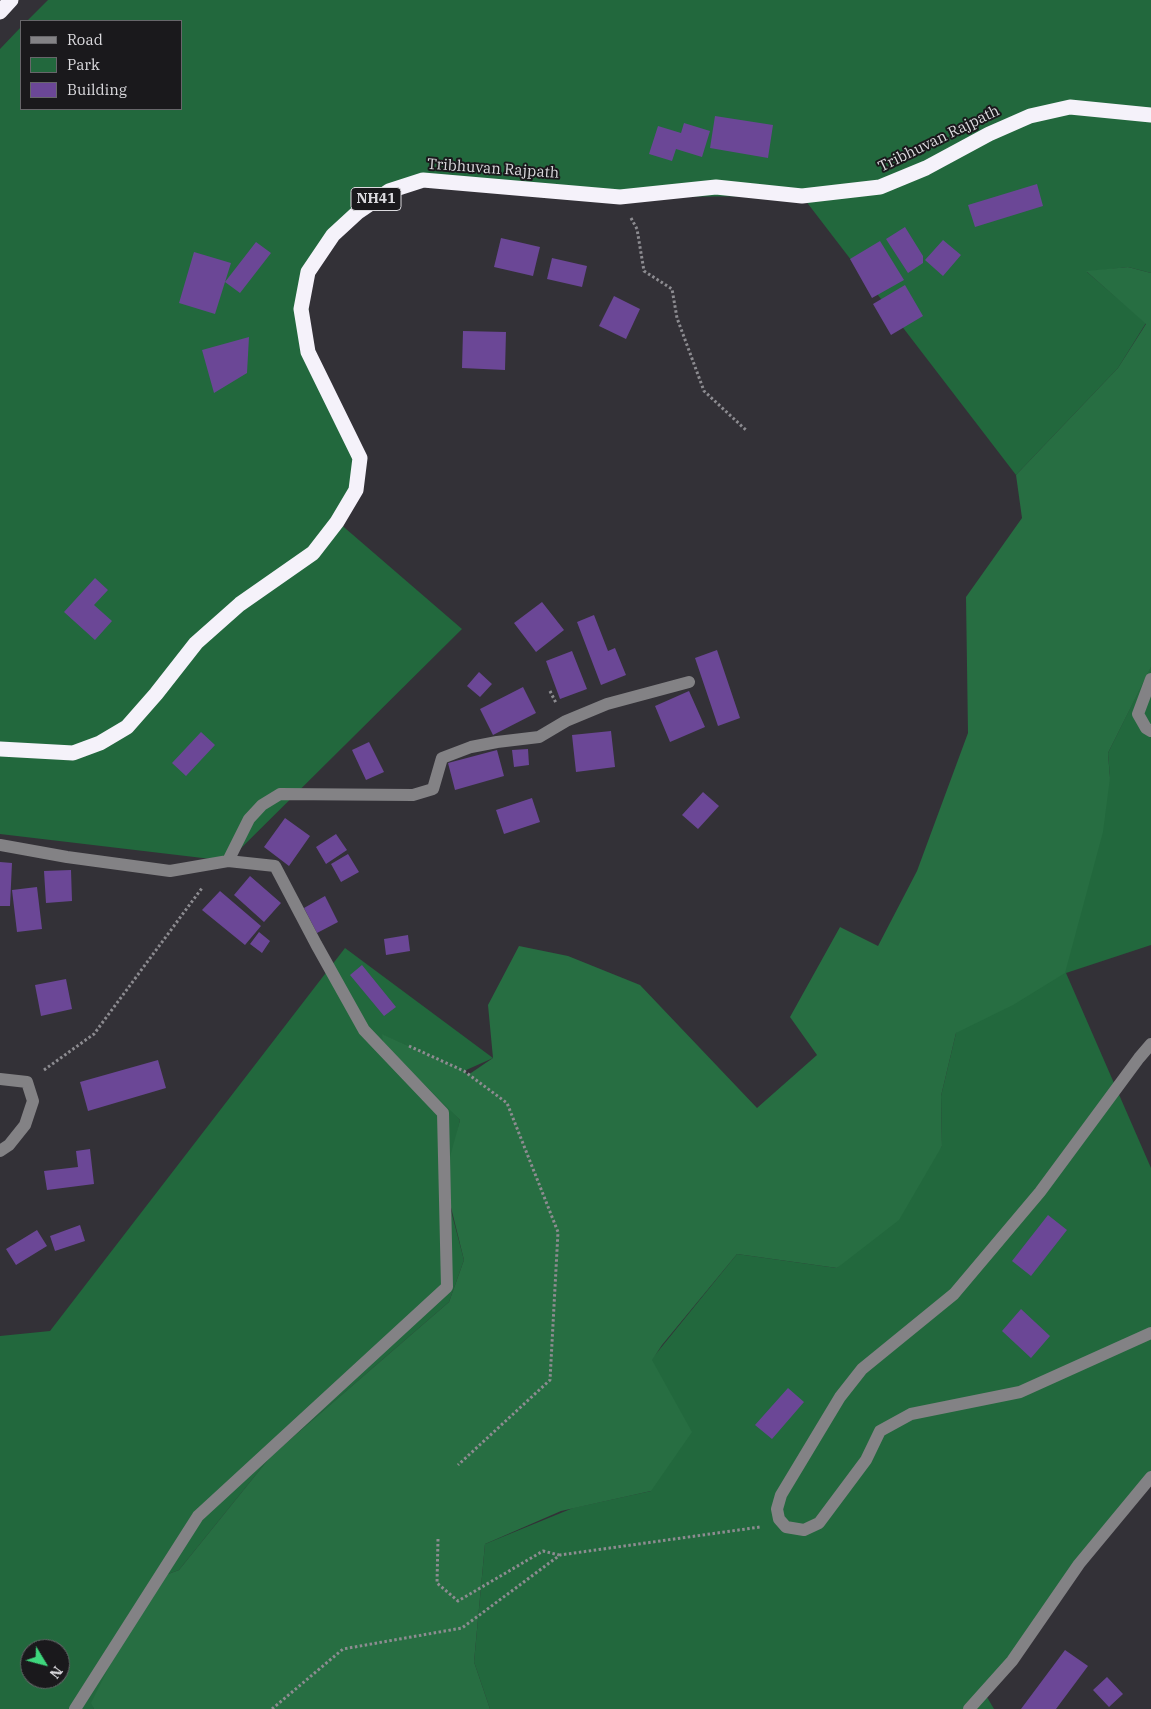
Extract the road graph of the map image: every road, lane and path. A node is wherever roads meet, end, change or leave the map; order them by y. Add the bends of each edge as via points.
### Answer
1 (11, 0) edge
2 (0, 12) edge
3 (1151, 115) edge
4 (620, 197) junction
5 (747, 431) dead end
6 (1151, 679) edge
7 (689, 682) dead end
8 (1151, 731) edge
9 (0, 749) edge
10 (0, 844) edge
11 (228, 861) junction
12 (400, 1042) dead end
13 (1151, 1044) edge
14 (0, 1079) edge
15 (27, 1082) junction
16 (0, 1152) edge
17 (1151, 1333) edge
18 (458, 1465) dead end
19 (1151, 1477) edge
20 (779, 1519) junction
21 (438, 1539) dead end
22 (560, 1555) junction
23 (75, 1709) edge
24 (272, 1709) edge
25 (969, 1709) edge

1 - 2 highway
3 - 4 highway, Tribhuvan Rajpath / NH41 via 1070,107 1030,116 926,168 880,187 802,196 716,187
4 - 5 path via 637,229 644,271 672,289 677,318 704,391
4 - 9 highway, Tribhuvan Rajpath / NH41 via 423,180 389,191 358,212 333,235 308,272 301,309 308,352 360,458 356,490 338,522 313,553 240,604 196,642 126,728 73,753
6 - 8 street via 1138,714
7 - 11 street via 608,704 540,737 471,747 442,758 433,789 412,796 280,794 262,805 250,819
10 - 11 street via 170,871
11 - 15 path via 196,894 94,1034
11 - 23 street via 275,866 364,1030 443,1113 447,1287 198,1516
12 - 18 path via 464,1071 507,1103 558,1232 550,1380
13 - 20 street via 1040,1192 954,1294 862,1369 840,1397 781,1495 777,1509
14 - 15 street
15 - 16 street via 33,1101 25,1125 9,1146
17 - 20 street via 1020,1392 911,1414 880,1430 866,1460 819,1524 804,1530 786,1528
19 - 25 street via 1079,1564 1012,1661
20 - 22 path via 757,1529
21 - 22 path via 437,1583 458,1600 543,1551
22 - 24 path via 462,1628 344,1649

